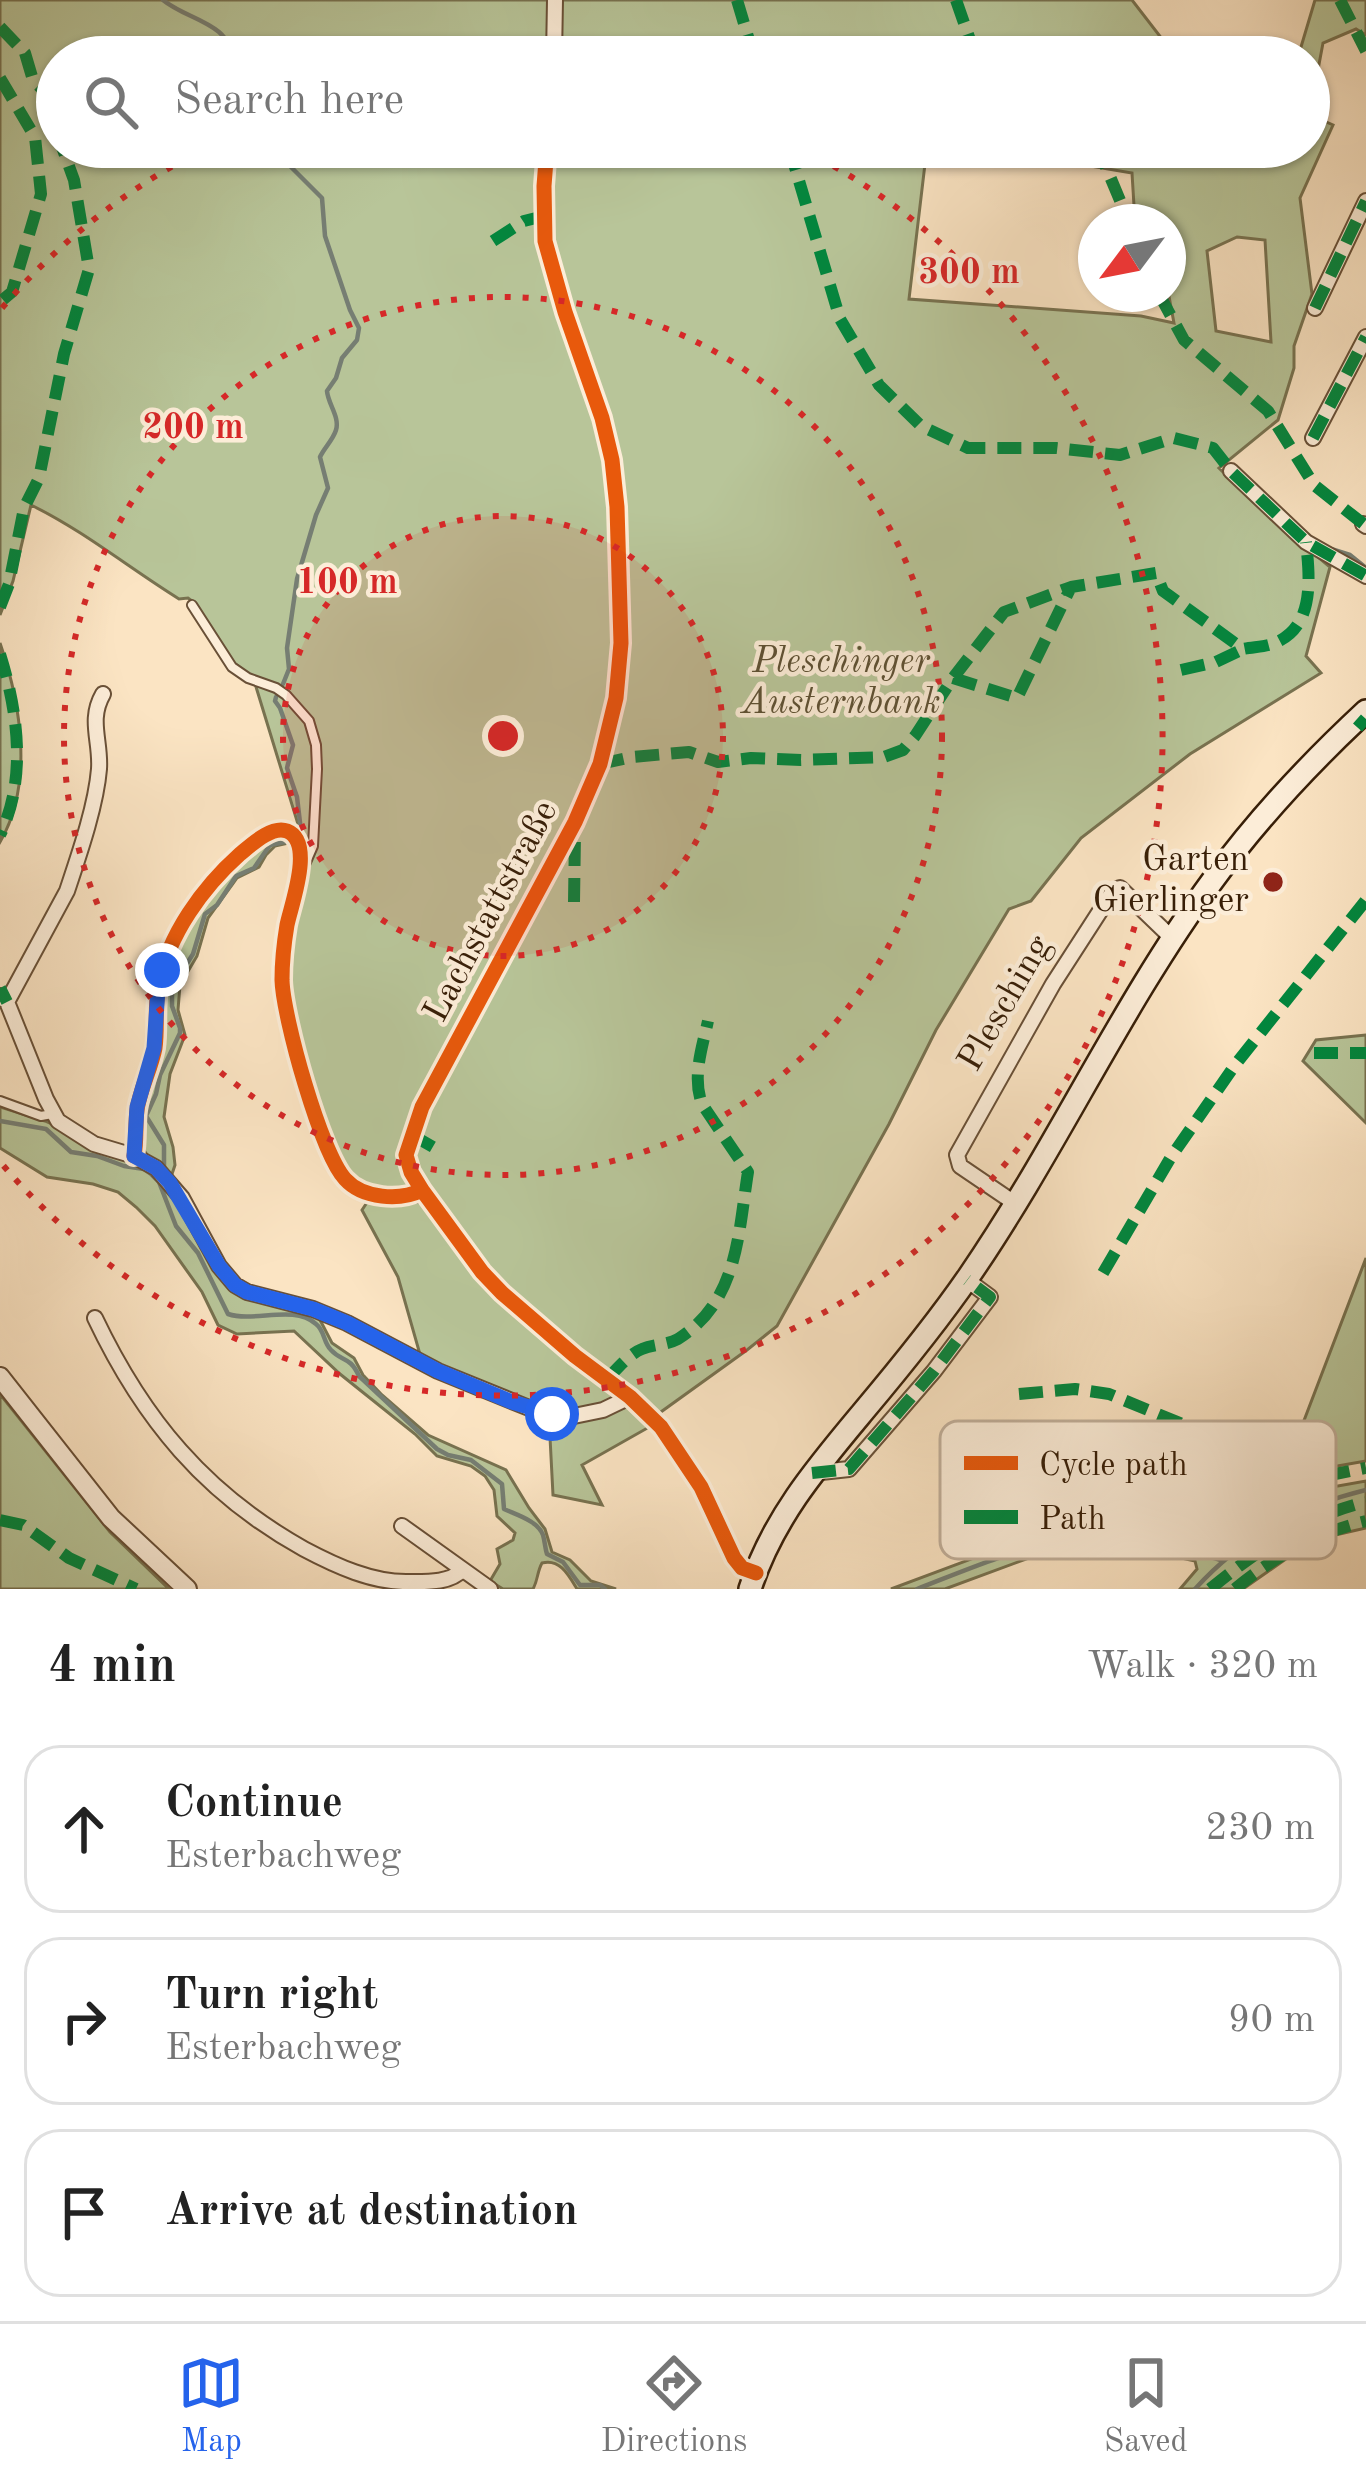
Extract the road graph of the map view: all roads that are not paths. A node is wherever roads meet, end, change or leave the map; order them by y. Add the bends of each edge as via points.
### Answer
1 (555, 0) edge
2 (554, 36) edge
3 (546, 168) edge
4 (1366, 202) edge
5 (1316, 308) dead end
6 (1366, 337) edge
7 (1313, 438) dead end
8 (1231, 471) dead end
9 (1366, 576) edge
10 (191, 605) dead end
11 (103, 694) dead end
12 (1363, 719) edge
13 (300, 875) junction
14 (1173, 939) junction
15 (3, 999) edge
16 (0, 1100) edge
17 (53, 1113) junction
18 (134, 1156) junction
19 (422, 1190) junction
20 (1016, 1204) junction
21 (95, 1318) dead end
22 (0, 1377) edge
23 (630, 1397) junction
24 (402, 1526) dead end
25 (462, 1570) junction
26 (753, 1581) edge
27 (187, 1589) edge
28 (490, 1589) edge

1 - 2 street
3 - 19 street, Lachstattstraße via 545,241 612,460 616,698 575,822 422,1107 406,1155
4 - 5 street
6 - 7 street
8 - 9 street via 1306,542
10 - 13 lane via 232,667 286,695 309,721 316,745 314,846
11 - 15 street via 94,715 99,770 68,891
12 - 14 main road via 1301,772 1250,831
13 - 18 street via 293,834 274,831 218,876 184,922 162,970
13 - 19 street via 284,951 284,1010 327,1147 357,1189 389,1196
14 - 20 main road
14 - 20 street, Plesching via 1120,888 1053,984 957,1155 960,1166
15 - 17 street
16 - 17 lane
17 - 18 street via 94,1144
18 - 23 street via 170,1183 226,1276 247,1292 313,1309 534,1410 569,1417
19 - 23 street, Lachstattstraße via 502,1293
20 - 26 main road via 913,1352 812,1473
21 - 25 street via 147,1412 194,1468 254,1519 322,1559 387,1583 451,1579
22 - 27 street via 111,1518
23 - 26 street, Lachstattstraße via 680,1450
24 - 25 street
25 - 28 street

